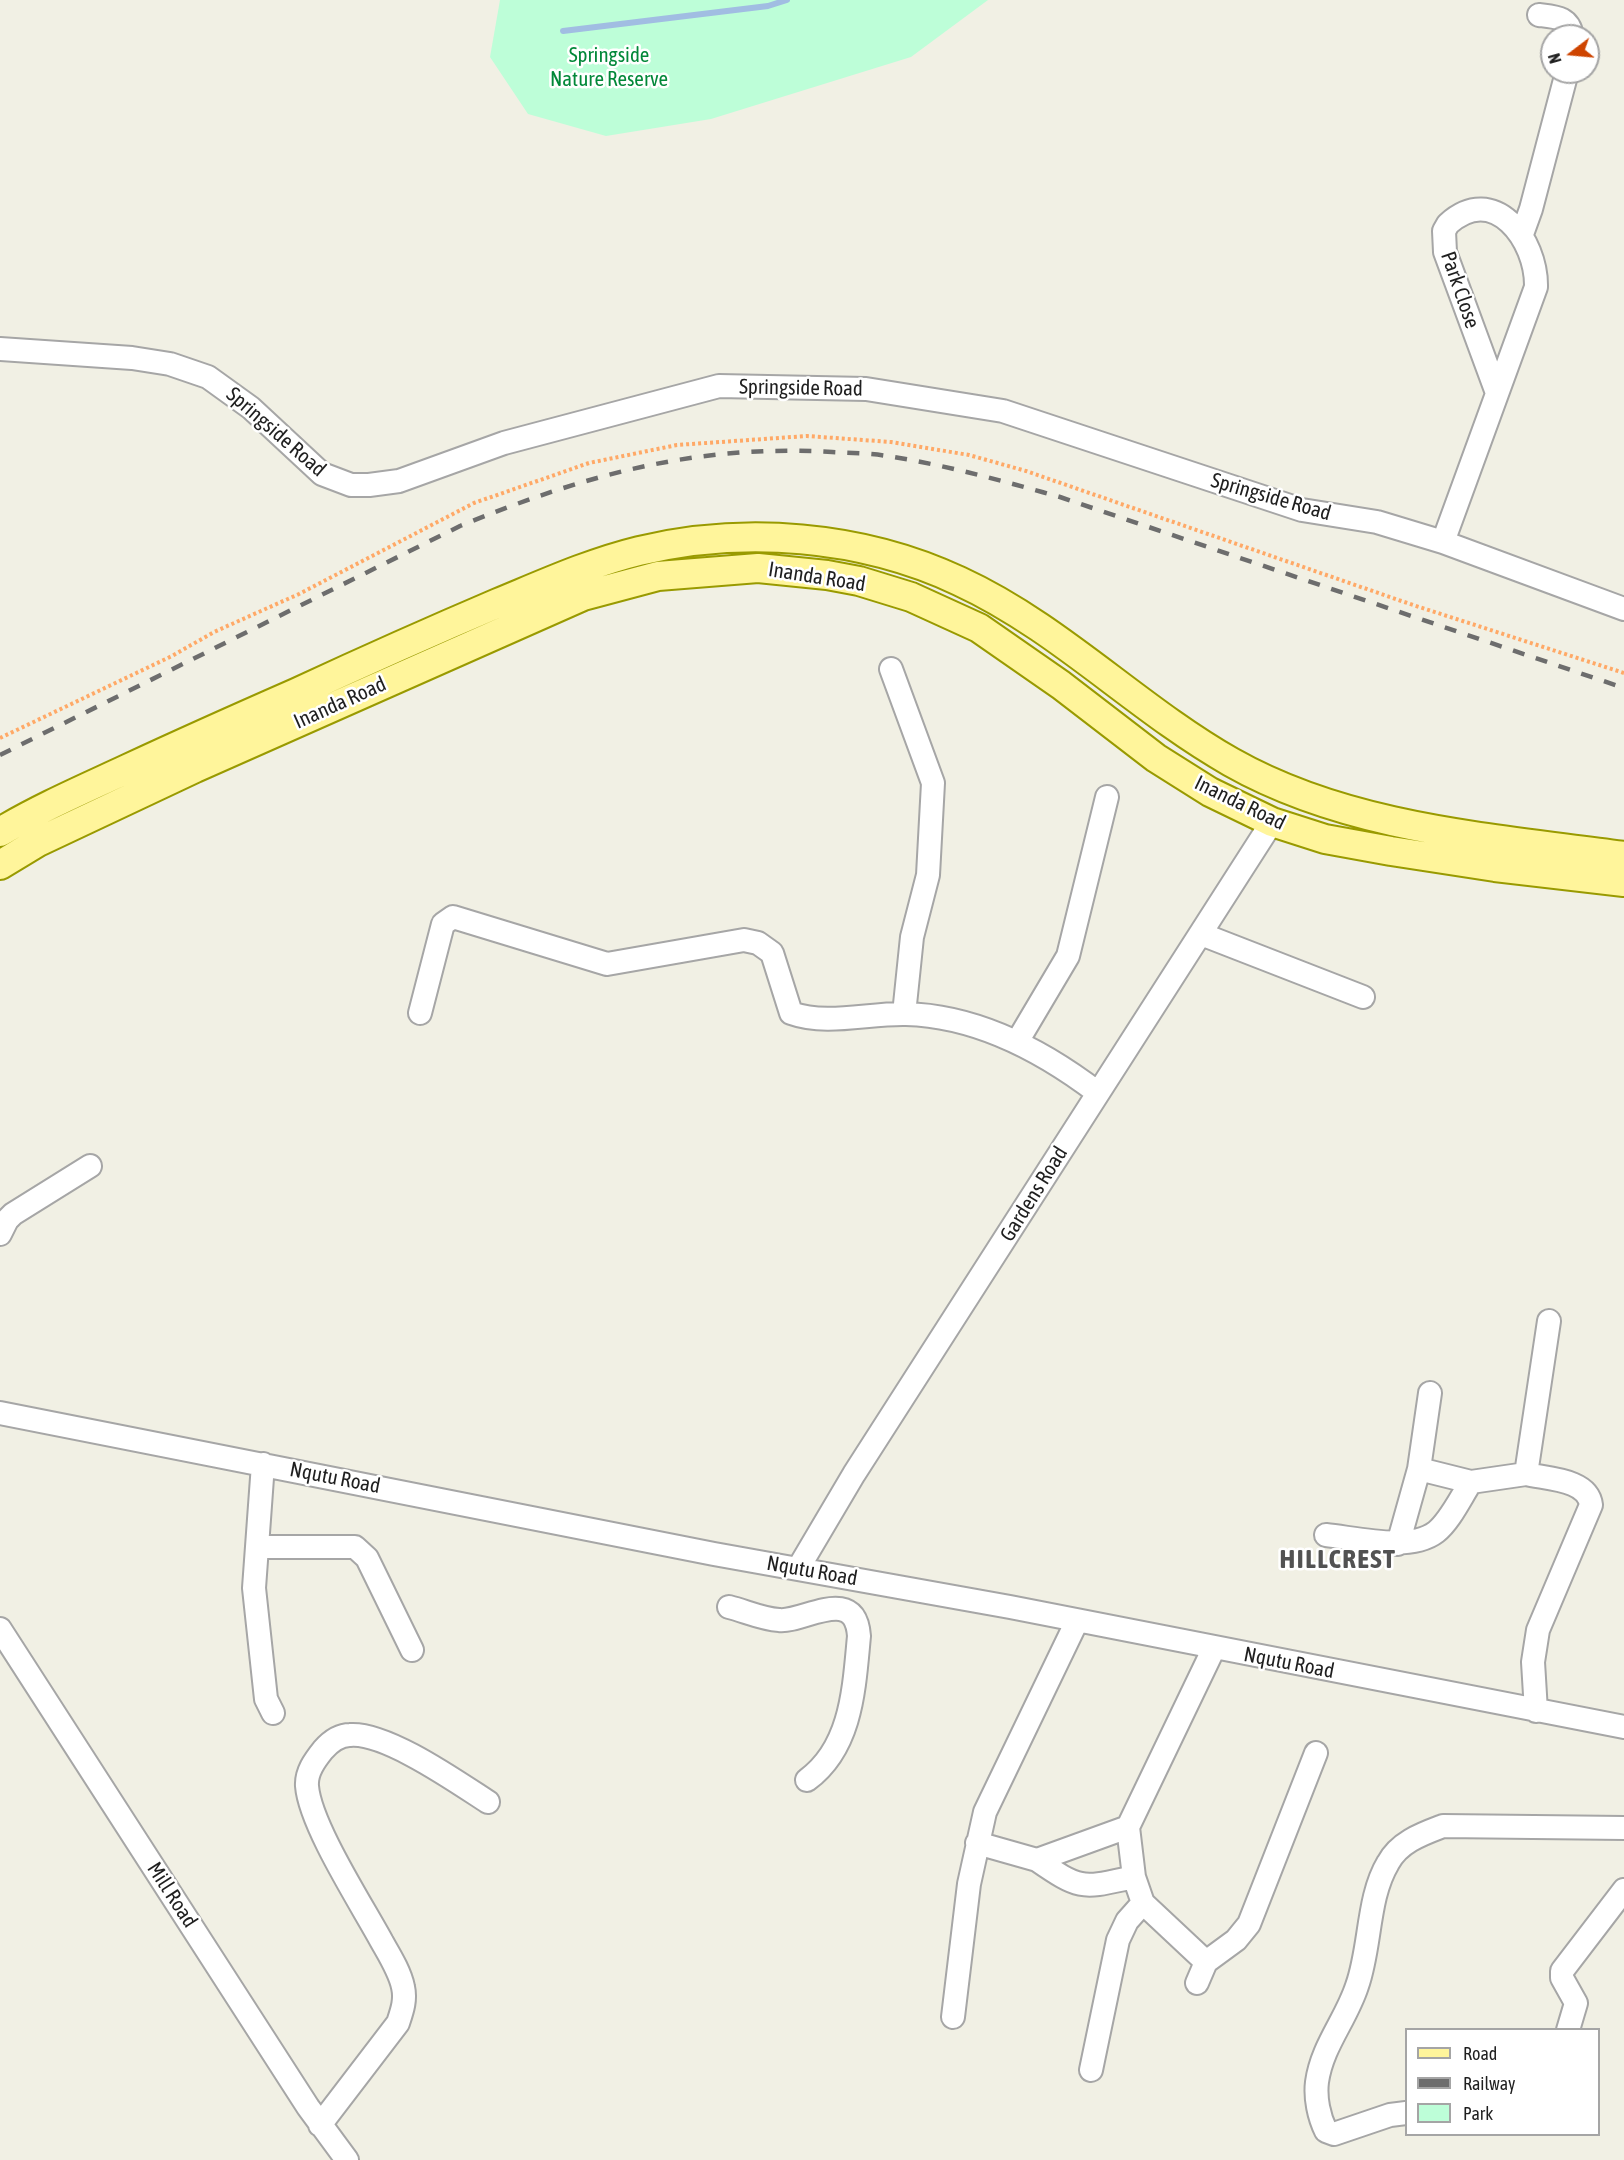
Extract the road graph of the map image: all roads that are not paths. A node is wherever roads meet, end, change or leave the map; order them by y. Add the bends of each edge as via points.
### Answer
1 (1539, 15) dead end
2 (1568, 24) edge
3 (1564, 84) edge
4 (1521, 234) junction
5 (0, 349) edge
6 (1497, 393) junction
7 (1443, 542) junction
8 (1624, 609) edge
9 (891, 669) dead end
10 (1107, 797) dead end
11 (1272, 822) junction
12 (0, 832) edge
13 (1624, 856) edge
14 (0, 865) edge
15 (1624, 882) edge
16 (1201, 934) junction
17 (1363, 997) dead end
18 (420, 1013) dead end
19 (904, 1014) junction
20 (1017, 1042) junction
21 (1098, 1093) junction
22 (90, 1166) dead end
23 (0, 1234) edge
24 (1548, 1322) dead end
25 (1430, 1393) dead end
26 (0, 1413) edge
27 (263, 1464) junction
28 (1419, 1470) junction
29 (1526, 1474) junction
30 (1471, 1482) junction
31 (1326, 1534) dead end
32 (1398, 1544) junction
33 (258, 1547) junction
34 (799, 1568) junction
35 (855, 1578) junction
36 (842, 1604) junction
37 (729, 1607) dead end
38 (1077, 1621) junction
39 (0, 1629) edge
40 (1215, 1648) junction
41 (412, 1650) dead end
42 (1536, 1711) junction
43 (273, 1713) dead end
44 (1624, 1727) edge
45 (1316, 1753) dead end
46 (807, 1780) dead end
47 (488, 1802) dead end
48 (1128, 1827) junction
49 (1624, 1828) edge
50 (977, 1843) junction
51 (1037, 1860) junction
52 (1134, 1877) junction
53 (1624, 1890) edge
54 (1143, 1903) junction
55 (1206, 1962) junction
56 (1197, 1983) dead end
57 (953, 2017) dead end
58 (1569, 2028) edge
59 (1090, 2070) dead end
60 (1405, 2113) edge
61 (320, 2125) junction
62 (346, 2160) edge

1 - 2 street via 1560,17
3 - 4 street
4 - 6 street, Park Close via 1534,261 1536,287
4 - 6 street, Park Close via 1501,215 1477,209 1455,218 1444,231 1445,252
5 - 7 street, Springside Road via 132,358 170,364 208,377 251,408 322,474 351,485 399,481 504,443 719,386 866,388 1003,411 1302,510 1377,522
6 - 7 street, Park Close
7 - 8 street, Springside Road
9 - 19 street via 933,783 928,875 912,937
10 - 20 street via 1068,956
11 - 14 main road, Inanda Road via 1210,792 1156,758 1022,657 979,628 933,606 859,581 827,575 725,569 658,576 582,596 195,768 38,842
11 - 15 main road, Inanda Road via 1325,839 1380,849
11 - 16 street, Gardens Road
12 - 13 main road, Inanda Road via 65,797 206,733 580,569 680,543 789,538 859,548 958,580 1019,612 1192,738 1283,786 1360,813 1458,834
16 - 17 street
16 - 21 street, Gardens Road
18 - 19 street via 443,924 453,916 607,964 744,940 758,943 772,953 791,1013 807,1019
19 - 20 street via 947,1017
20 - 21 street
21 - 34 street, Gardens Road via 854,1474
22 - 23 street via 14,1214
24 - 29 street
25 - 28 street
26 - 27 street, Nqutu Road
27 - 33 street
27 - 34 street, Nqutu Road
28 - 30 street
28 - 32 street
29 - 30 street
29 - 42 street via 1578,1486 1587,1494 1590,1505 1538,1630 1533,1662
30 - 32 street via 1437,1531
31 - 32 street
33 - 41 street via 355,1547 367,1558
33 - 43 street via 254,1588 266,1699
34 - 35 street, Nqutu Road
35 - 36 street
35 - 38 street, Nqutu Road
36 - 37 street via 780,1621
36 - 46 street via 859,1629 850,1715 834,1752
38 - 40 street, Nqutu Road
38 - 50 street via 986,1812
39 - 61 street, Mill Road
40 - 42 street, Nqutu Road
40 - 48 street
42 - 44 street, Nqutu Road
45 - 55 street via 1249,1924 1236,1940
47 - 61 street via 408,1753 379,1740 350,1734 331,1741 313,1761 307,1784 310,1798 328,1842 394,1963 403,1987 404,2005 398,2023
48 - 51 street
48 - 52 street
49 - 60 street via 1443,1826 1418,1836 1394,1854 1374,1898 1358,1985 1330,2038 1320,2067 1316,2097 1323,2126 1334,2134
50 - 51 street
50 - 57 street
51 - 52 street via 1074,1884 1093,1885
52 - 54 street
53 - 58 street via 1562,1971 1576,2003
54 - 55 street
54 - 59 street via 1127,1921 1118,1940
55 - 56 street
61 - 62 street, Mill Road

